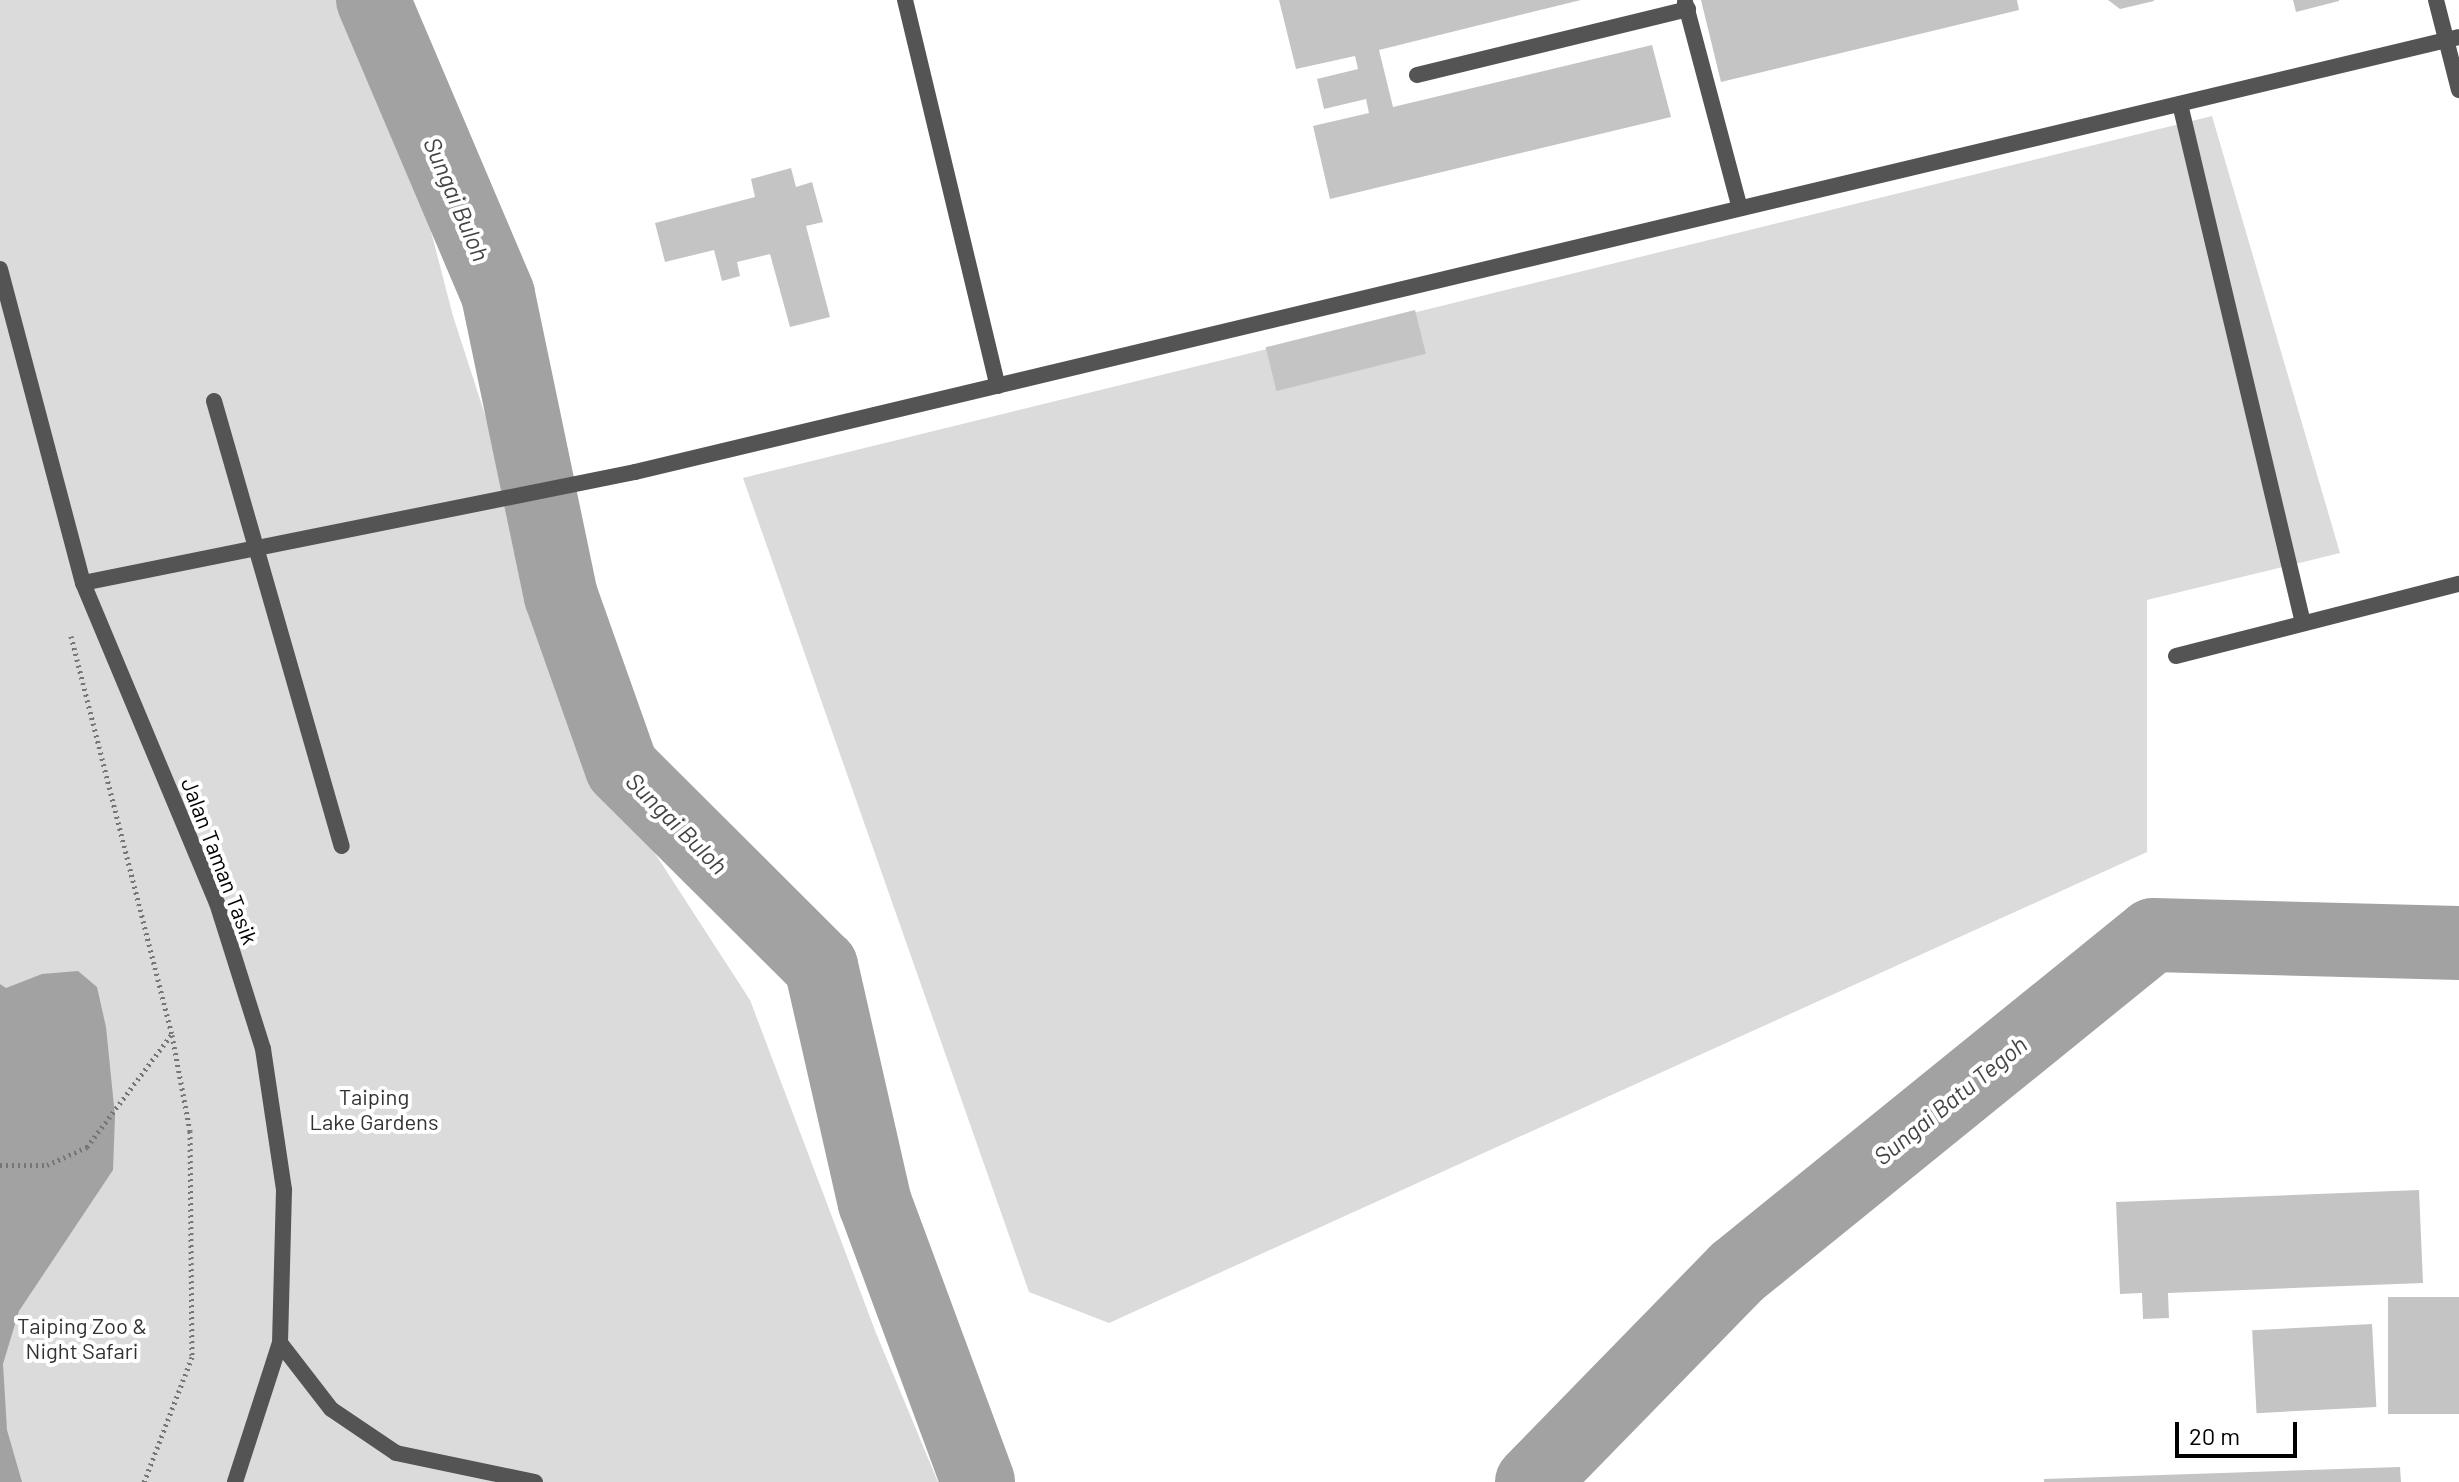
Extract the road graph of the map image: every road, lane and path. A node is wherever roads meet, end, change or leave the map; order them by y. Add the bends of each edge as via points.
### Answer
1 (905, 0) edge
2 (2436, 0) edge
3 (1686, 5) edge
4 (2452, 39) edge
5 (1417, 75) dead end
6 (2459, 90) edge
7 (2180, 104) junction
8 (1740, 208) junction
9 (0, 269) edge
10 (998, 386) junction
11 (214, 401) dead end
12 (256, 550) junction
13 (83, 583) junction
14 (2459, 584) edge
15 (66, 619) dead end
16 (2303, 623) junction
17 (2176, 656) dead end
18 (342, 846) dead end
19 (172, 1035) junction
20 (0, 1165) edge
21 (280, 1343) junction
22 (144, 1482) edge
23 (235, 1482) edge
24 (535, 1482) edge

1 - 10 street
2 - 4 street
3 - 5 street
3 - 8 street
4 - 6 street
4 - 7 street
7 - 8 street
7 - 16 street
8 - 10 street
9 - 13 street, Jalan Taman Tasik
10 - 12 street via 635,472
11 - 12 street
12 - 13 street
12 - 18 street
13 - 21 street, Jalan Taman Tasik via 217,903 263,1049 284,1190
14 - 16 street
15 - 19 path
16 - 17 street
19 - 20 path via 87,1147 47,1165
19 - 22 path via 190,1131 192,1357
21 - 23 street, Jalan Taman Tasik
21 - 24 street via 331,1409 396,1453

